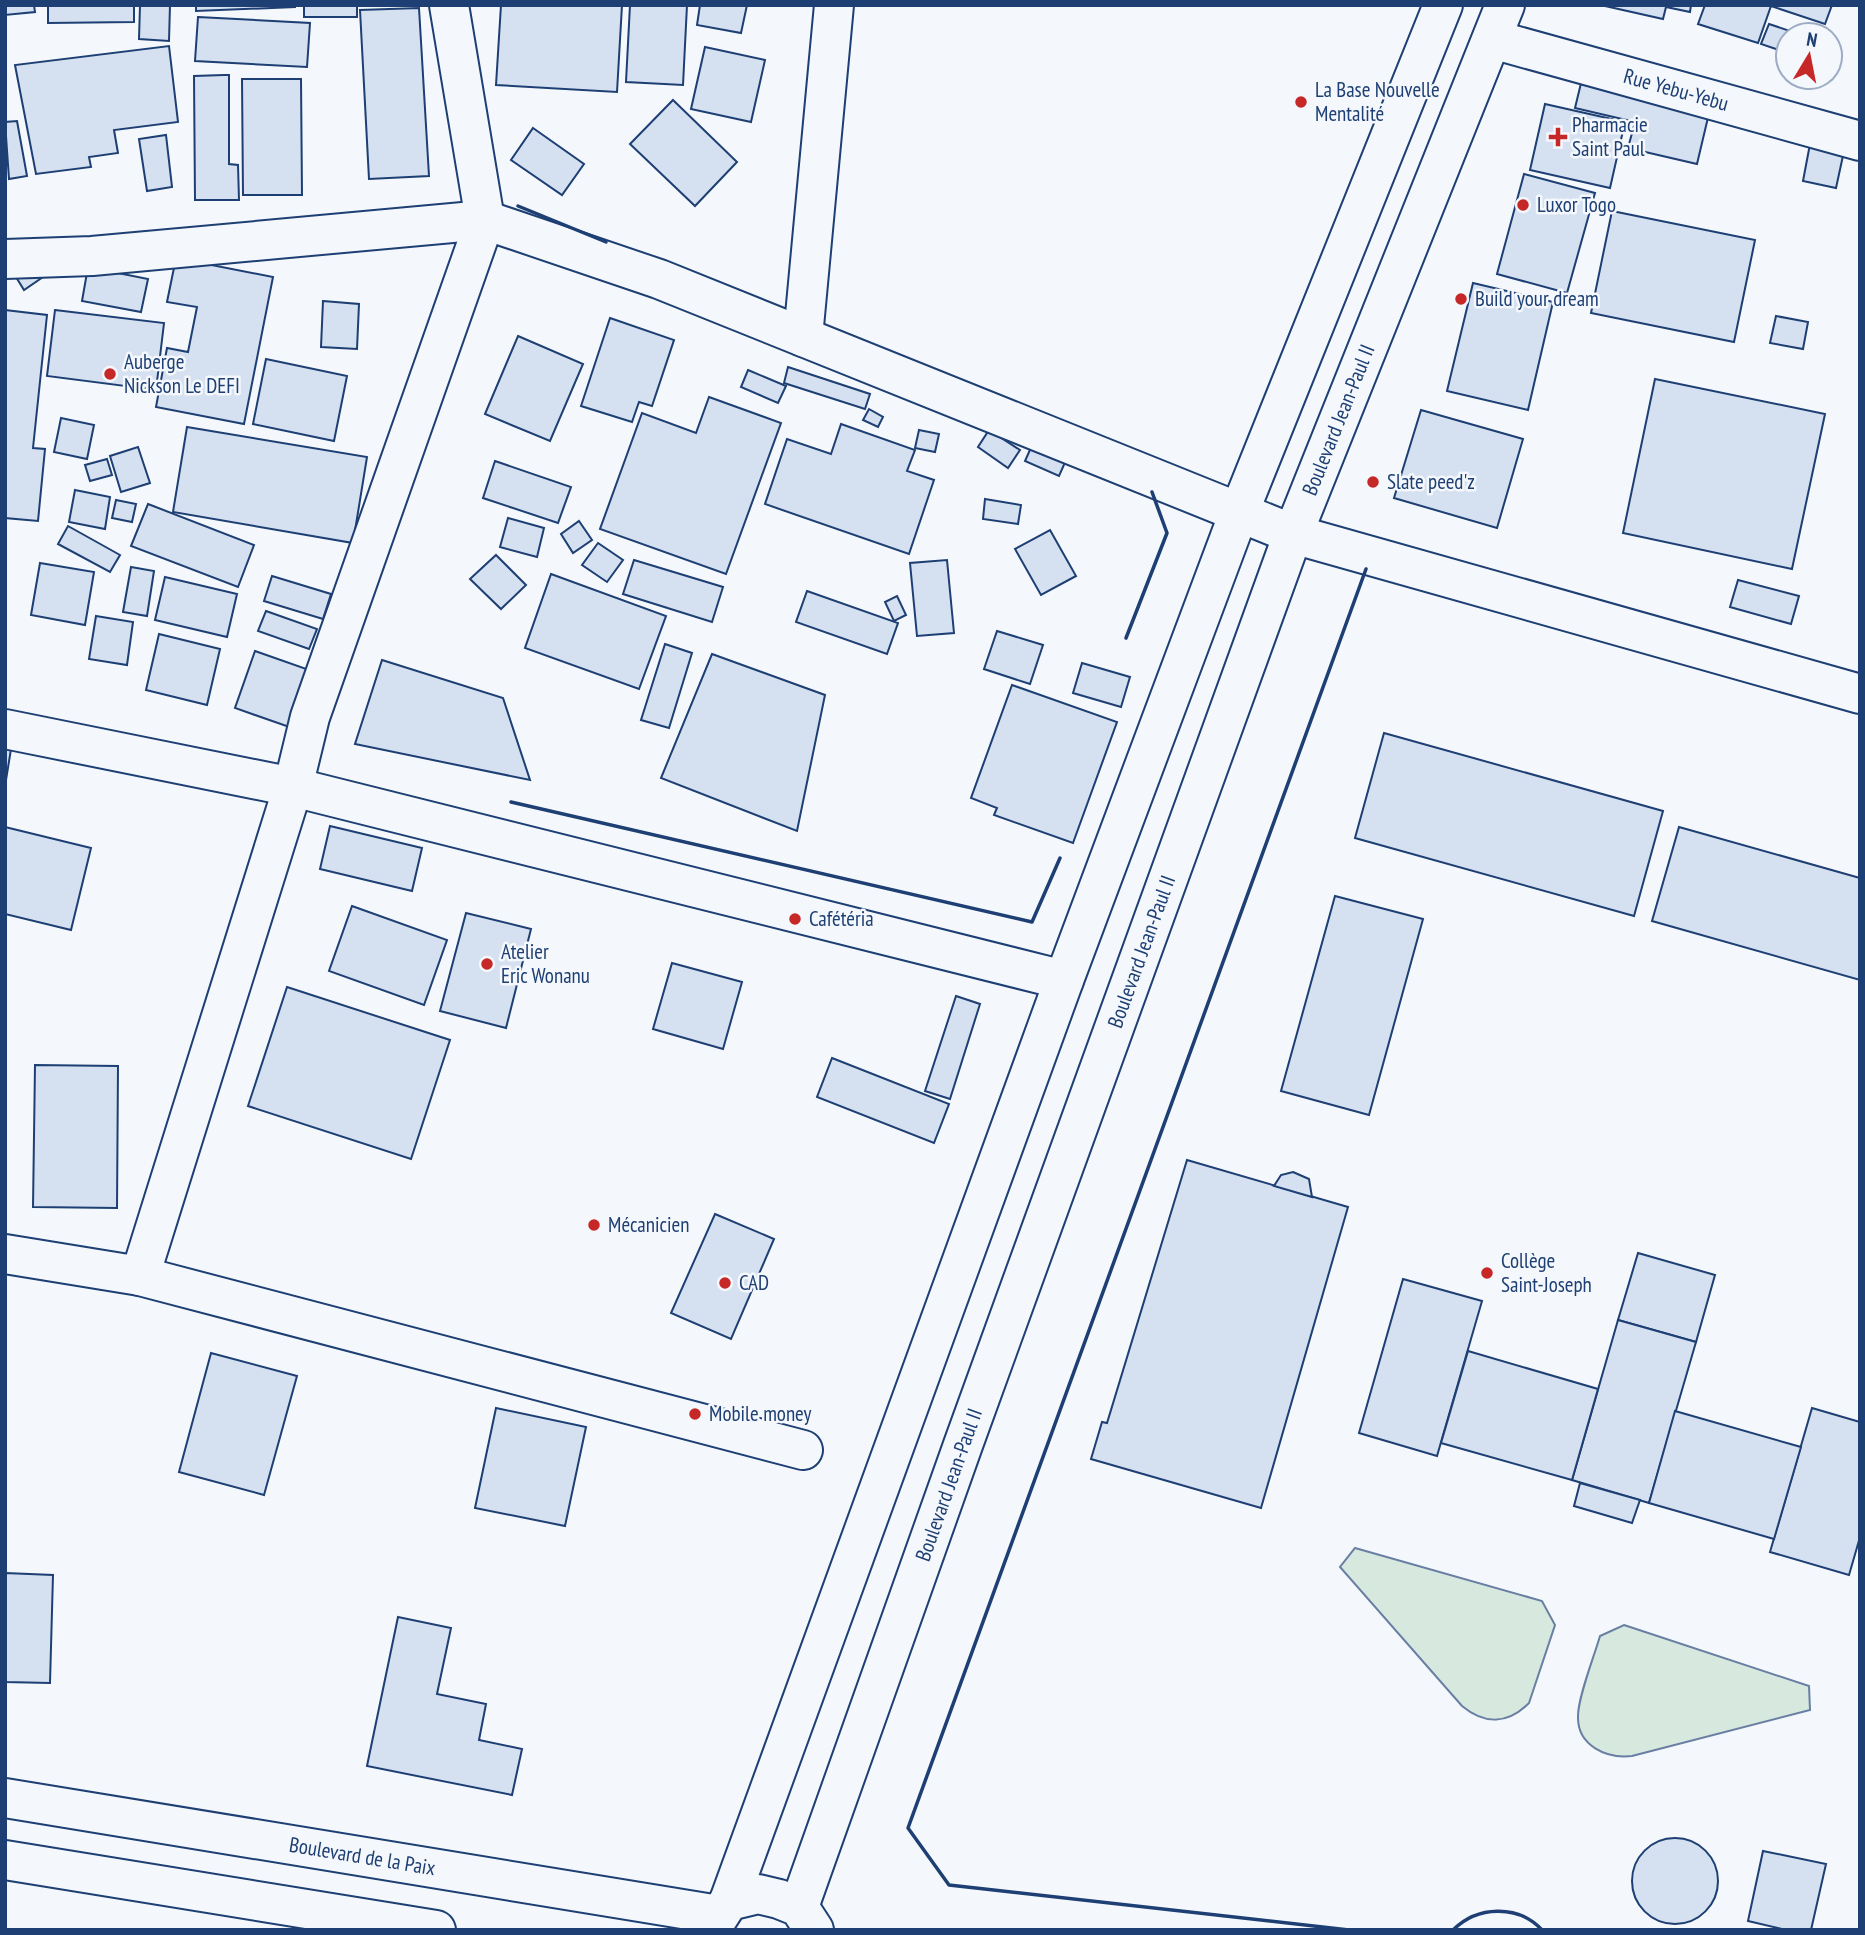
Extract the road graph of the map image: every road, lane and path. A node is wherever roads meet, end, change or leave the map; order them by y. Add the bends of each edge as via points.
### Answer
1 (449, 5) edge
2 (834, 5) edge
3 (1443, 5) edge
4 (1498, 22) edge
5 (1860, 141) edge
6 (485, 220) junction
7 (5, 259) edge
8 (803, 337) junction
9 (1240, 510) junction
10 (1293, 534) junction
11 (1860, 694) edge
12 (5, 729) edge
13 (293, 787) junction
14 (1064, 980) junction
15 (5, 1254) edge
16 (140, 1276) junction
17 (803, 1450) dead end
18 (5, 1798) edge
19 (5, 1860) edge
20 (721, 1915) edge
21 (811, 1924) edge
22 (436, 1930) edge

1 - 6 street
2 - 8 street
3 - 9 street
4 - 5 street, Rue Yebu-Yebu
4 - 10 street, Boulevard Jean-Paul II
6 - 7 street via 92,256
6 - 8 street via 659,279
6 - 13 street via 310,717
8 - 9 street
9 - 10 street
9 - 14 street
10 - 11 street
10 - 21 street, Boulevard Jean-Paul II
12 - 13 street
13 - 14 street
13 - 16 street
14 - 20 street
15 - 16 street
16 - 17 street
18 - 20 street, Boulevard de la Paix
19 - 22 street
20 - 21 street, Boulevard de la Paix via 758,1894

